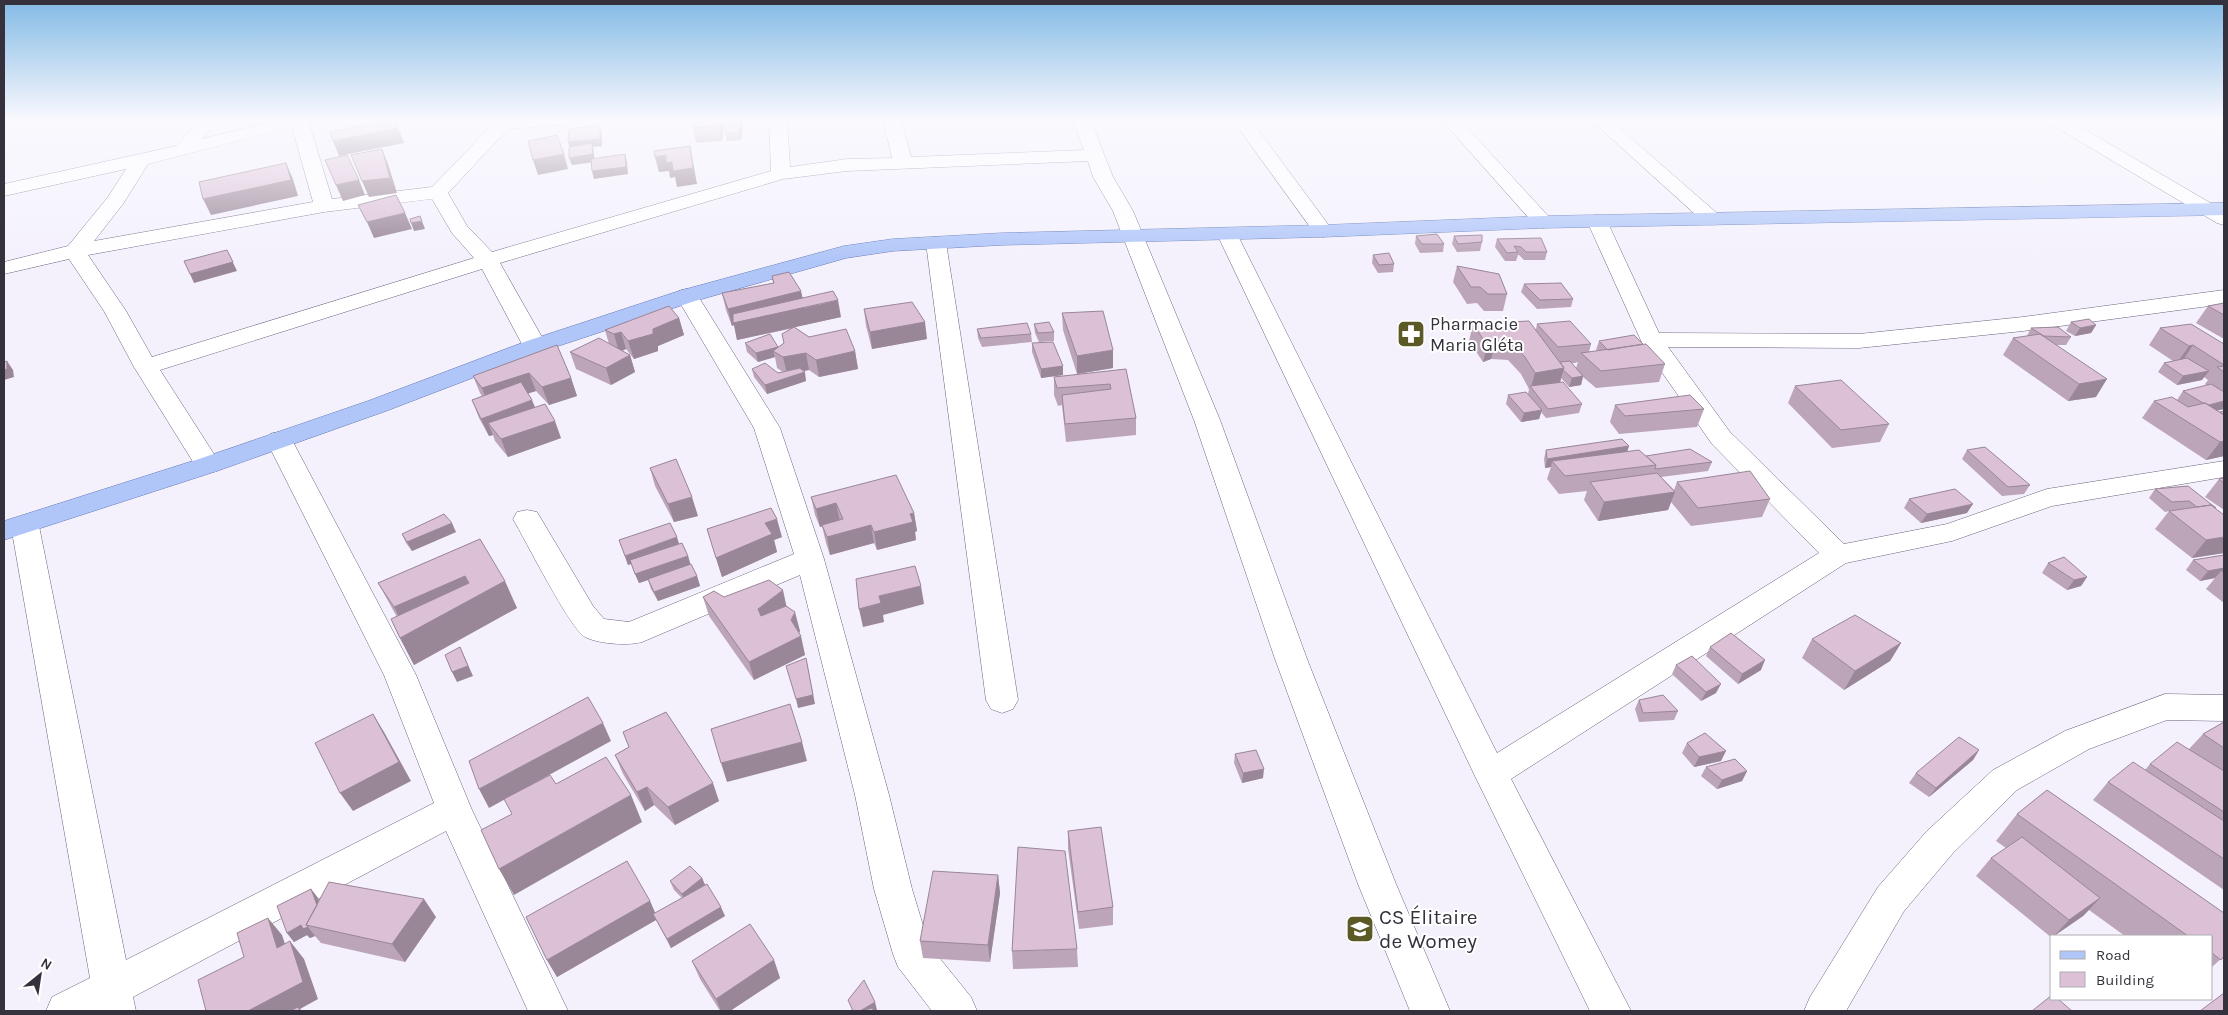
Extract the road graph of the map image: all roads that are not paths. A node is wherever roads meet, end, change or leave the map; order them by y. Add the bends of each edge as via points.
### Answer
1 (112, 166) edge
2 (137, 166) edge
3 (314, 166) edge
4 (463, 166) edge
5 (781, 166) edge
6 (836, 166) edge
7 (1100, 166) edge
8 (1276, 166) edge
9 (1492, 166) edge
10 (1653, 166) edge
11 (2138, 166) edge
12 (781, 174) junction
13 (4, 190) edge
14 (438, 192) junction
15 (324, 206) junction
16 (2219, 213) edge
17 (1712, 219) junction
18 (1597, 221) junction
19 (1542, 222) junction
20 (1323, 231) junction
21 (1227, 234) junction
22 (1133, 237) junction
23 (936, 243) junction
24 (75, 251) junction
25 (488, 260) junction
26 (4, 268) edge
27 (687, 296) junction
28 (2224, 296) edge
29 (1651, 340) junction
30 (534, 346) junction
31 (146, 367) junction
32 (279, 440) junction
33 (208, 465) junction
34 (2224, 469) edge
35 (527, 519) dead end
36 (14, 528) edge
37 (1838, 555) junction
38 (810, 559) junction
39 (1002, 700) dead end
40 (2224, 708) edge
41 (1491, 774) junction
42 (454, 810) junction
43 (114, 1000) edge
44 (66, 1011) edge
45 (548, 1011) edge
46 (957, 1011) edge
47 (1430, 1011) edge
48 (1611, 1011) edge
49 (1824, 1011) edge

1 - 13 street
2 - 24 street via 116,200
3 - 15 street
4 - 14 street
5 - 12 street
6 - 12 street
7 - 22 street
8 - 20 street
9 - 19 street
10 - 17 street
11 - 16 street
12 - 25 street
14 - 15 street
14 - 25 street via 459,229
15 - 24 street
16 - 17 main road
17 - 18 main road
18 - 19 main road
18 - 29 street
19 - 20 main road
20 - 21 main road
21 - 22 main road
21 - 41 street
22 - 23 main road
22 - 47 street via 1207,420 1332,767
23 - 27 main road via 844,252
23 - 39 street
24 - 26 street
24 - 31 street via 115,311
25 - 30 street
25 - 31 street
27 - 30 main road
27 - 38 street via 767,428
28 - 29 street via 2024,324 1859,341
29 - 37 street via 1721,438
30 - 32 main road
31 - 33 street
32 - 33 main road
32 - 42 street via 400,675
33 - 36 main road
34 - 37 street via 2047,498 1952,532
35 - 38 street via 594,629 631,634
36 - 43 street
37 - 41 street
38 - 46 street via 912,954
40 - 49 street via 2164,706 2076,740 2004,780 1940,842 1892,899
41 - 48 street
42 - 43 street
42 - 45 street
43 - 44 street

